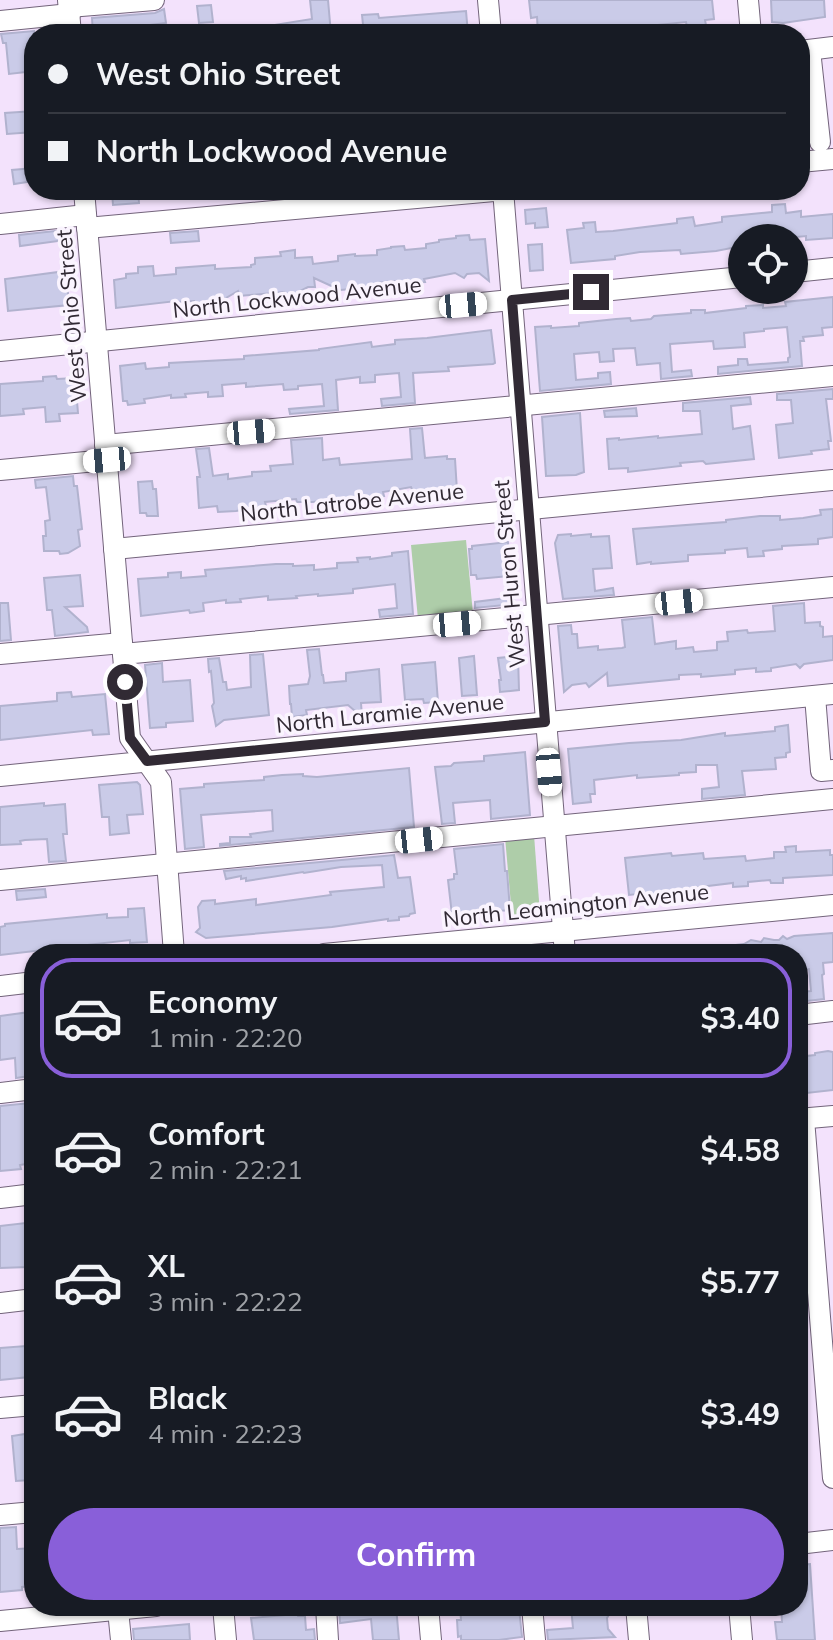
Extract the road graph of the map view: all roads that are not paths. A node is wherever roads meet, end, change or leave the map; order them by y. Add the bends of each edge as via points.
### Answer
1 (154, 0) edge
2 (488, 0) edge
3 (748, 0) edge
4 (70, 14) edge
5 (0, 21) edge
6 (490, 24) edge
7 (750, 24) edge
8 (833, 47) edge
9 (810, 49) edge
10 (810, 73) edge
11 (827, 150) edge
12 (85, 200) edge
13 (374, 200) edge
14 (505, 200) edge
15 (87, 222) junction
16 (0, 224) edge
17 (833, 268) edge
18 (808, 271) edge
19 (728, 278) edge
20 (512, 300) junction
21 (97, 341) junction
22 (0, 351) edge
23 (833, 376) edge
24 (520, 407) junction
25 (106, 452) junction
26 (0, 470) edge
27 (833, 480) edge
28 (528, 509) junction
29 (114, 549) junction
30 (833, 587) edge
31 (537, 616) junction
32 (122, 648) junction
33 (0, 654) edge
34 (824, 695) edge
35 (545, 722) junction
36 (825, 728) edge
37 (147, 761) junction
38 (833, 770) edge
39 (0, 776) edge
40 (833, 799) edge
41 (554, 826) junction
42 (167, 864) junction
43 (0, 880) edge
44 (833, 905) edge
45 (563, 931) junction
46 (173, 944) edge
47 (428, 944) edge
48 (564, 944) edge
49 (24, 983) edge
50 (0, 986) edge
51 (833, 1011) edge
52 (808, 1014) edge
53 (24, 1090) edge
54 (0, 1093) edge
55 (833, 1116) edge
56 (808, 1118) edge
57 (24, 1195) edge
58 (0, 1198) edge
59 (808, 1198) edge
60 (24, 1300) edge
61 (0, 1303) edge
62 (24, 1406) edge
63 (0, 1408) edge
64 (833, 1478) edge
65 (24, 1513) edge
66 (0, 1515) edge
67 (833, 1540) edge
68 (808, 1543) edge
69 (80, 1616) edge
70 (119, 1616) edge
71 (224, 1616) edge
72 (327, 1616) edge
73 (429, 1616) edge
74 (533, 1616) edge
75 (637, 1616) edge
76 (740, 1616) edge
77 (10, 1627) edge
78 (121, 1640) edge
79 (226, 1640) edge
80 (328, 1640) edge
81 (431, 1640) edge
82 (535, 1640) edge
83 (639, 1640) edge
84 (742, 1640) edge

1 - 4 street
2 - 6 street
3 - 7 street
4 - 5 street
8 - 9 street
10 - 11 street
12 - 15 street, West Ohio Street
13 - 15 street
14 - 20 street, West Huron Street
15 - 16 street
15 - 21 street, West Ohio Street
17 - 18 street
19 - 20 street, North Lockwood Avenue
20 - 21 street, North Lockwood Avenue
20 - 24 street, West Huron Street
21 - 22 street, North Lockwood Avenue
21 - 25 street, West Ohio Street
23 - 24 street
24 - 25 street
24 - 28 street, West Huron Street
25 - 26 street
25 - 29 street, West Ohio Street
27 - 28 street, North Latrobe Avenue
28 - 29 street, North Latrobe Avenue
28 - 31 street, West Huron Street
29 - 32 street, West Ohio Street
30 - 31 street
31 - 32 street
31 - 35 street, West Huron Street
32 - 33 street
32 - 37 street, West Ohio Street via 130,738
34 - 35 street, North Laramie Avenue
34 - 36 street
35 - 37 street, North Laramie Avenue
35 - 41 street, West Huron Street
36 - 38 street via 821,771
37 - 39 street, North Laramie Avenue
37 - 42 street, West Ohio Street via 161,782
40 - 41 street
41 - 42 street
41 - 45 street, West Huron Street
42 - 43 street
42 - 46 street, West Ohio Street
44 - 45 street, North Leamington Avenue
45 - 47 street, North Leamington Avenue
45 - 48 street, West Huron Street
49 - 50 street
51 - 52 street
53 - 54 street
55 - 56 street
57 - 58 street
59 - 64 street
60 - 61 street
62 - 63 street
65 - 66 street
67 - 68 street
69 - 77 street
70 - 78 street
71 - 79 street
72 - 80 street
73 - 81 street
74 - 82 street
75 - 83 street
76 - 84 street

